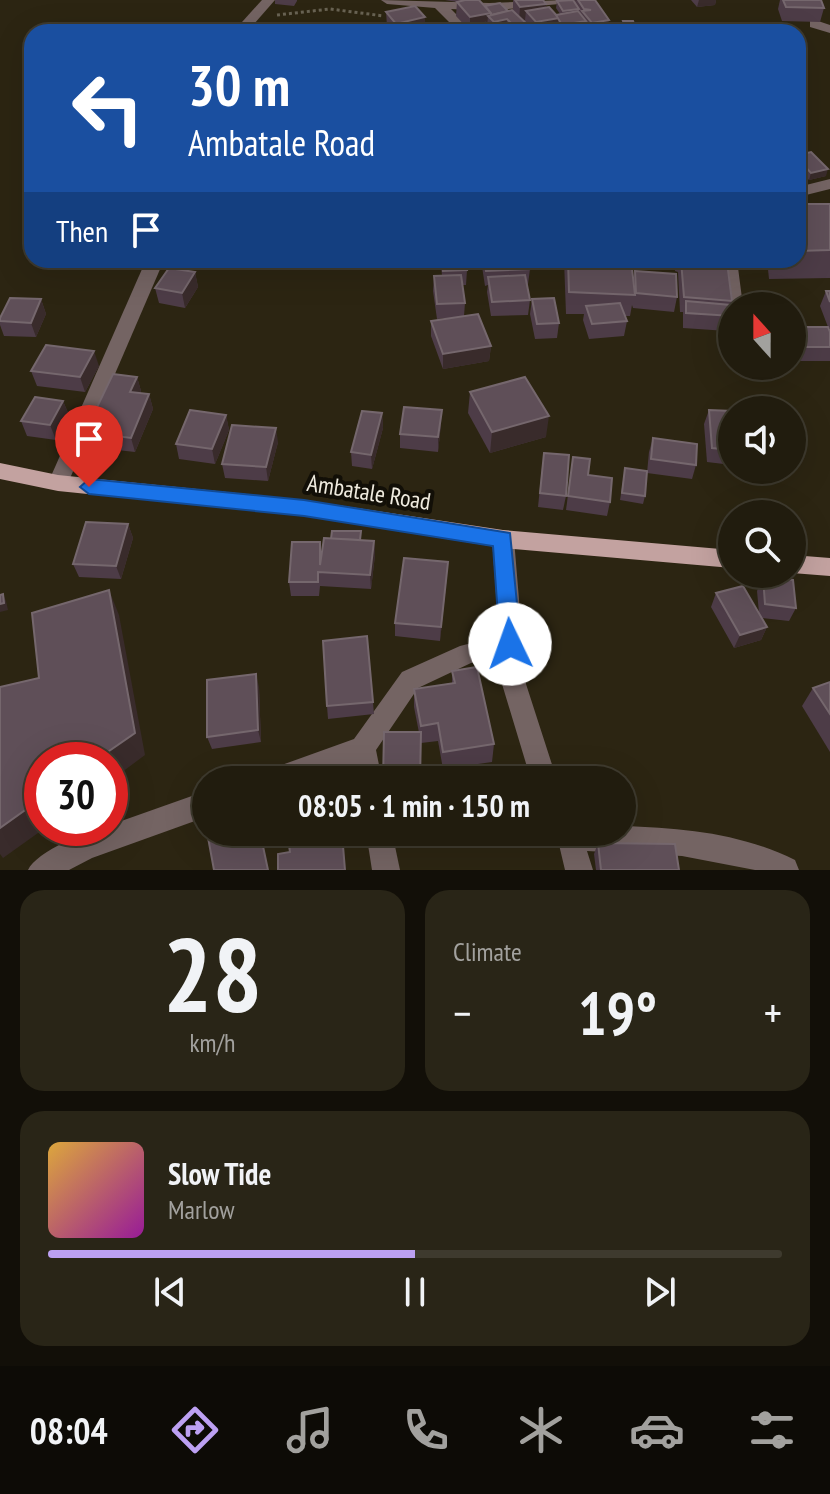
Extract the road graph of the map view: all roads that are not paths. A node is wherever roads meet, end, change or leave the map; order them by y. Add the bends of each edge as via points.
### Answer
1 (269, 0) edge
2 (387, 0) edge
3 (559, 0) edge
4 (439, 4) junction
5 (246, 24) edge
6 (459, 24) edge
7 (815, 24) dead end
8 (830, 29) edge
9 (830, 184) edge
10 (806, 190) edge
11 (152, 268) edge
12 (729, 268) edge
13 (732, 292) edge
14 (0, 471) edge
15 (58, 483) junction
16 (503, 539) junction
17 (718, 558) edge
18 (806, 565) edge
19 (830, 567) edge
20 (510, 644) junction
21 (363, 748) junction
22 (313, 766) edge
23 (366, 766) edge
24 (540, 766) edge
25 (192, 809) edge
26 (636, 841) edge
27 (382, 846) edge
28 (573, 846) edge
29 (42, 870) edge
30 (386, 870) edge
31 (579, 870) edge
32 (785, 870) edge

1 - 5 street
2 - 4 street
3 - 4 street via 489,7
4 - 6 street
7 - 8 street
9 - 10 street
11 - 15 street
12 - 13 street
14 - 15 main road, Ambatale Road
15 - 16 main road, Ambatale Road via 304,508
16 - 17 main road, Ambatale Road
16 - 20 street
18 - 19 main road
20 - 21 street via 468,653 410,680
20 - 24 street via 514,684
21 - 22 street
21 - 23 street
25 - 29 street via 85,847
26 - 32 street via 719,848 768,859
27 - 30 street
28 - 31 street

